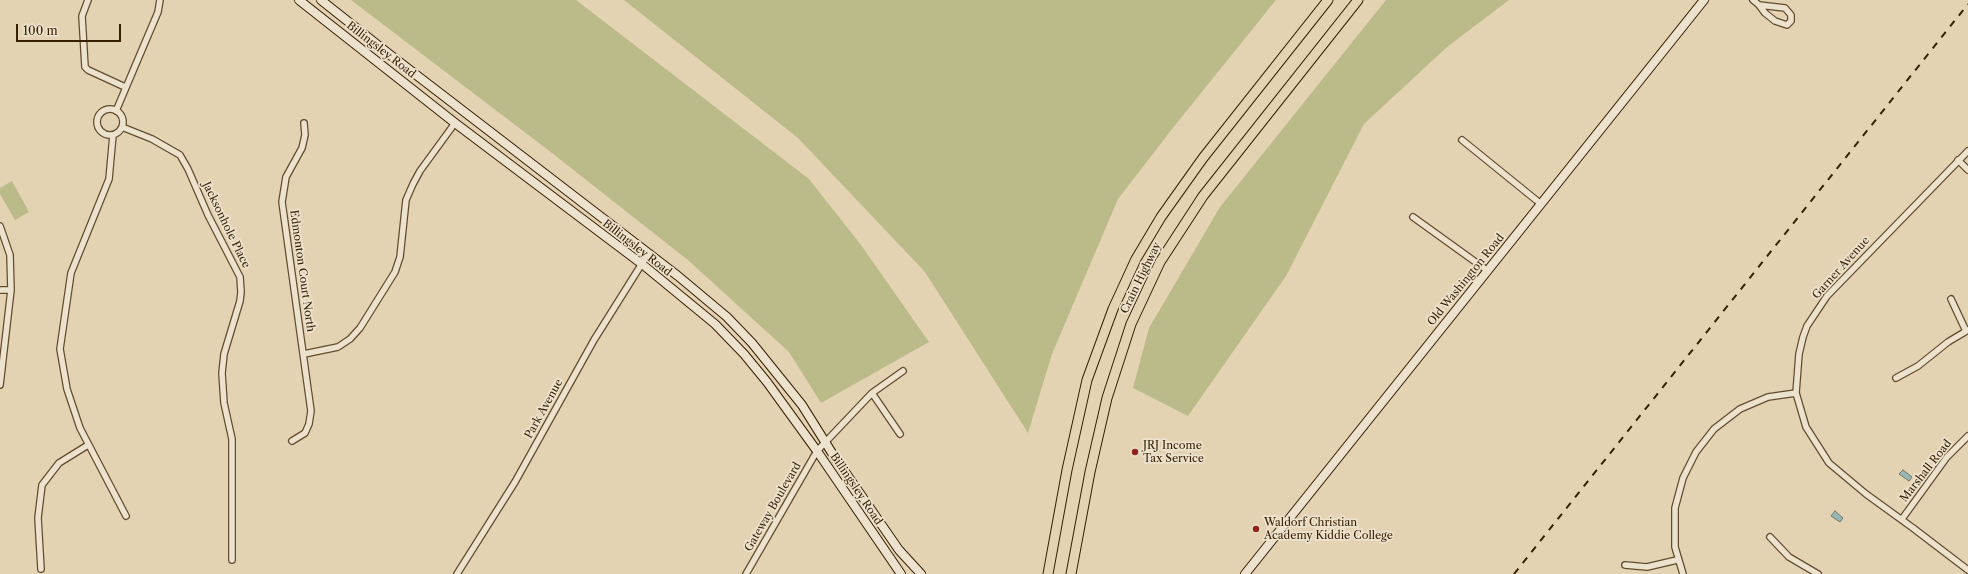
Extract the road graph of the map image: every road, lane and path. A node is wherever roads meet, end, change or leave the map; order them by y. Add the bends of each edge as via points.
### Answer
1 (88, 0) edge
2 (160, 0) edge
3 (298, 0) edge
4 (321, 0) edge
5 (1328, 0) edge
6 (1358, 0) edge
7 (1704, 0) edge
8 (1752, 0) edge
9 (1759, 4) junction
10 (125, 86) junction
11 (116, 110) junction
12 (304, 123) dead end
13 (455, 123) junction
14 (122, 128) junction
15 (113, 135) junction
16 (1462, 140) dead end
17 (1968, 150) edge
18 (1958, 160) junction
19 (1968, 170) edge
20 (1541, 204) junction
21 (1413, 217) dead end
22 (0, 226) edge
23 (648, 254) junction
24 (642, 264) junction
25 (1488, 271) junction
26 (0, 290) edge
27 (11, 290) junction
28 (1951, 299) dead end
29 (1967, 331) edge
30 (304, 354) junction
31 (903, 371) dead end
32 (1896, 378) dead end
33 (0, 385) edge
34 (872, 393) junction
35 (1796, 393) junction
36 (900, 434) dead end
37 (1968, 436) edge
38 (292, 441) dead end
39 (824, 441) junction
40 (88, 445) junction
41 (817, 451) junction
42 (126, 516) dead end
43 (1902, 520) junction
44 (1770, 536) dead end
45 (232, 560) dead end
46 (1678, 560) junction
47 (1625, 565) dead end
48 (41, 569) dead end
49 (1968, 570) edge
50 (457, 574) edge
51 (746, 574) edge
52 (901, 574) edge
53 (921, 574) edge
54 (1048, 574) edge
55 (1071, 574) edge
56 (1245, 574) edge
57 (1683, 574) edge
58 (1818, 574) edge

1 - 10 street via 82,16 85,67
2 - 10 street via 158,12
3 - 13 main road, Billingsley Road
4 - 23 main road, Billingsley Road
5 - 54 highway, Crain Highway via 1203,158 1161,217 1136,259 1105,330 1087,380
6 - 55 highway, Crain Highway via 1203,196 1160,262 1132,324 1109,392 1090,472
7 - 20 main road, Old Washington Road
8 - 9 street
9 - 9 street via 1784,8 1791,15 1791,21 1788,25 1775,21
10 - 11 street
11 - 14 street via 123,120
11 - 15 street via 103,111 97,122 100,131
12 - 30 street, Edmonton Court North via 302,148 286,177 282,202
13 - 24 main road, Billingsley Road
13 - 30 street via 413,184 406,200 400,257 395,272 360,328 338,347
14 - 15 street
14 - 45 street, Jacksonhole Place via 152,139 180,155 240,277 240,301 224,354 222,373 224,403 232,439
15 - 40 street via 109,179 71,273 60,349 67,389
16 - 20 street
17 - 18 street, Garner Avenue
18 - 19 street
18 - 35 street, Garner Avenue via 1827,296 1807,326 1803,337
20 - 25 main road, Old Washington Road
21 - 25 street
22 - 27 street via 10,255
23 - 24 street, Park Avenue
23 - 39 main road, Billingsley Road via 678,276 740,330 802,405
24 - 41 main road, Billingsley Road via 715,324 744,354
24 - 50 street, Park Avenue via 594,340 515,482
25 - 56 main road, Old Washington Road
26 - 27 street
27 - 33 street
28 - 29 street
29 - 32 street via 1918,366
30 - 38 street, Edmonton Court North via 311,411 305,433
31 - 34 street, Gateway Boulevard
34 - 36 street
34 - 39 street, Gateway Boulevard
35 - 43 street, Garner Avenue via 1806,427 1829,463
35 - 46 street via 1768,397 1748,405 1722,421 1704,440 1689,465 1678,492 1673,522
37 - 43 street, Marshall Road via 1947,457
39 - 41 street, Gateway Boulevard
39 - 53 main road, Billingsley Road via 899,550
40 - 42 street
40 - 48 street via 59,463 42,485 38,518
41 - 51 street, Gateway Boulevard
41 - 52 main road, Billingsley Road
43 - 49 street, Garner Avenue
44 - 58 street via 1789,556
46 - 47 street via 1647,567
46 - 57 street

